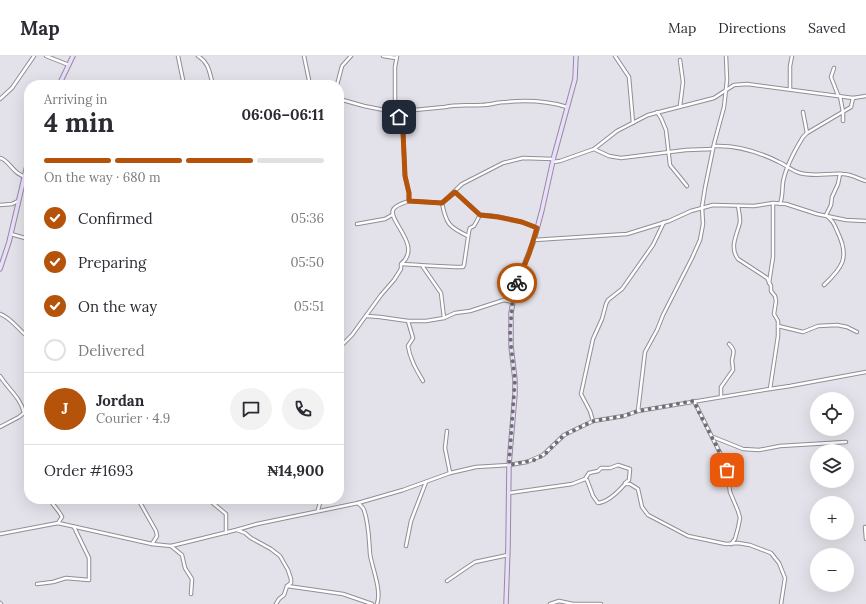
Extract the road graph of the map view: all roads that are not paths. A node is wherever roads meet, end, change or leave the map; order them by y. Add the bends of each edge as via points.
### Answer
1 (34, 56) edge
2 (46, 56) edge
3 (73, 56) edge
4 (178, 56) edge
5 (199, 56) edge
6 (304, 56) edge
7 (351, 56) edge
8 (383, 56) edge
9 (576, 56) edge
10 (615, 56) edge
11 (726, 56) edge
12 (792, 56) edge
13 (396, 57) edge
14 (680, 60) dead end
15 (69, 65) junction
16 (834, 68) dead end
17 (62, 80) edge
18 (183, 80) edge
19 (212, 80) edge
20 (309, 80) edge
21 (338, 80) edge
22 (790, 89) junction
23 (725, 91) junction
24 (839, 96) junction
25 (866, 96) edge
26 (853, 98) junction
27 (0, 99) edge
28 (344, 100) edge
29 (680, 106) junction
30 (567, 107) junction
31 (396, 111) junction
32 (657, 112) junction
33 (803, 112) dead end
34 (843, 112) junction
35 (843, 121) dead end
36 (633, 123) junction
37 (807, 133) junction
38 (714, 147) junction
39 (594, 149) junction
40 (669, 153) junction
41 (0, 158) edge
42 (553, 160) junction
43 (787, 168) junction
44 (840, 174) junction
45 (24, 177) joint
46 (866, 181) edge
47 (687, 186) dead end
48 (455, 192) junction
49 (409, 201) junction
50 (18, 202) junction
51 (442, 203) junction
52 (773, 203) junction
53 (780, 204) junction
54 (0, 205) edge
55 (738, 206) junction
56 (702, 207) junction
57 (392, 215) junction
58 (480, 215) junction
59 (826, 216) junction
60 (866, 221) edge
61 (664, 222) junction
62 (357, 224) dead end
63 (537, 228) junction
64 (10, 234) junction
65 (468, 236) junction
66 (24, 238) edge
67 (534, 240) junction
68 (401, 264) junction
69 (422, 267) junction
70 (0, 269) edge
71 (767, 278) junction
72 (771, 278) junction
73 (769, 284) junction
74 (824, 285) dead end
75 (512, 302) junction
76 (0, 314) edge
77 (367, 316) junction
78 (444, 318) junction
79 (408, 321) junction
80 (778, 326) junction
81 (857, 332) dead end
82 (24, 334) edge
83 (344, 344) edge
84 (729, 344) dead end
85 (866, 372) edge
86 (0, 376) edge
87 (423, 381) dead end
88 (770, 388) junction
89 (721, 397) junction
90 (694, 401) junction
91 (638, 411) junction
92 (593, 421) junction
93 (0, 427) edge
94 (447, 431) dead end
95 (712, 436) junction
96 (846, 442) dead end
97 (509, 465) junction
98 (450, 473) junction
99 (587, 478) junction
100 (426, 482) junction
101 (625, 484) junction
102 (508, 493) junction
103 (358, 503) junction
104 (54, 504) edge
105 (141, 504) edge
106 (214, 504) edge
107 (320, 504) edge
108 (318, 510) junction
109 (58, 522) junction
110 (865, 526) dead end
111 (74, 527) junction
112 (236, 530) junction
113 (226, 532) junction
114 (0, 534) edge
115 (866, 539) edge
116 (734, 542) junction
117 (738, 543) junction
118 (152, 544) junction
119 (730, 544) junction
120 (171, 546) junction
121 (406, 546) dead end
122 (508, 555) junction
123 (447, 581) dead end
124 (37, 584) dead end
125 (287, 586) junction
126 (191, 594) dead end
127 (276, 604) edge
128 (372, 604) edge
129 (377, 604) edge
130 (506, 604) edge
131 (550, 604) edge
132 (602, 604) edge
133 (781, 604) edge

1 - 27 street via 12,88
2 - 15 street
3 - 15 street
4 - 18 street
5 - 19 street via 205,60
6 - 20 street
7 - 21 street via 342,66
8 - 13 street
9 - 30 street via 575,79
10 - 36 street via 629,77
11 - 23 street
12 - 22 street
13 - 31 street
14 - 29 street via 683,82
15 - 17 street
16 - 24 street via 831,77
22 - 23 street via 747,84 734,85
22 - 24 street
23 - 29 street via 714,98
23 - 38 street via 724,108
24 - 26 street
24 - 34 street
25 - 26 street
26 - 34 street via 851,108
28 - 31 street
29 - 32 street
30 - 31 street via 520,100
30 - 42 street
31 - 49 street via 403,132
32 - 36 street
32 - 40 street via 666,130
33 - 37 street
34 - 35 street
34 - 37 street
36 - 39 street via 617,131
37 - 43 street
38 - 40 street
38 - 43 street via 727,145 740,148 780,162
38 - 56 street
39 - 40 street via 615,158
39 - 42 street via 560,161
40 - 47 street via 670,165
41 - 45 street via 6,161 14,172
42 - 48 street via 523,158 503,162 462,184
42 - 63 street
43 - 44 street via 800,173
43 - 53 street
44 - 46 street via 852,175
44 - 59 street
45 - 50 street
48 - 51 street
48 - 58 street
49 - 51 street
49 - 57 street via 396,207
50 - 54 street
50 - 64 street
51 - 65 street via 445,217 452,228
52 - 53 street
52 - 55 street
52 - 72 street via 774,242
53 - 59 street
55 - 56 street
55 - 71 street via 740,221 734,248 735,255
56 - 61 street
56 - 91 street via 703,224 700,240 645,352
57 - 62 street via 385,219
57 - 68 street via 407,244 408,253
58 - 63 street via 522,222
58 - 65 street via 470,228
59 - 60 street
59 - 74 street via 833,222 844,248 842,263
61 - 67 street via 627,234
61 - 92 street via 653,245 622,289 608,300 593,339 581,394
63 - 67 street
64 - 66 street
64 - 70 street
65 - 69 street via 463,266
67 - 75 street
68 - 69 street
68 - 77 street via 401,269 394,280
69 - 78 street via 441,293
71 - 72 street
71 - 73 street
72 - 73 street
73 - 80 street via 775,296 774,314
75 - 78 street via 504,300
75 - 97 street via 510,330 515,394
76 - 82 street via 8,318
77 - 79 street
77 - 83 street
78 - 79 street via 426,322
79 - 87 street via 414,338 408,346 409,352
80 - 81 street via 803,332 818,326 837,325
80 - 88 street
84 - 89 street via 734,353 733,370 721,387
85 - 88 street
86 - 93 street via 18,399 24,413
88 - 89 street
89 - 90 street
90 - 91 street
90 - 95 street
91 - 92 street
92 - 97 street via 564,435 544,455 534,460
94 - 98 street via 445,448
95 - 96 street via 743,449 759,450 780,446
95 - 116 street via 727,470 730,492 738,511 740,522
97 - 98 street via 476,467
97 - 102 street
98 - 100 street
99 - 101 street via 598,503 608,499
99 - 101 street via 589,473 618,465 630,469 629,480
99 - 102 street via 572,484
100 - 103 street
100 - 121 street via 411,521
101 - 119 street via 638,489 642,507 653,518 688,536
102 - 122 street
103 - 108 street
103 - 129 street via 363,509 367,524 377,586
104 - 109 street via 62,517
105 - 118 street via 156,531 157,536
106 - 113 street via 226,514
107 - 108 street
108 - 112 street
109 - 111 street
109 - 114 street
110 - 115 street
111 - 118 street
111 - 124 street via 89,558 90,580 66,578
112 - 113 street
112 - 125 street via 280,556 291,579
113 - 120 street
116 - 117 street
116 - 119 street
117 - 119 street
117 - 133 street via 766,550 779,563 785,578
118 - 120 street
120 - 126 street via 182,555 185,568 192,579
122 - 123 street via 476,562
122 - 130 street
125 - 127 street via 284,596
125 - 128 street via 343,594
131 - 132 street via 559,601 573,604

